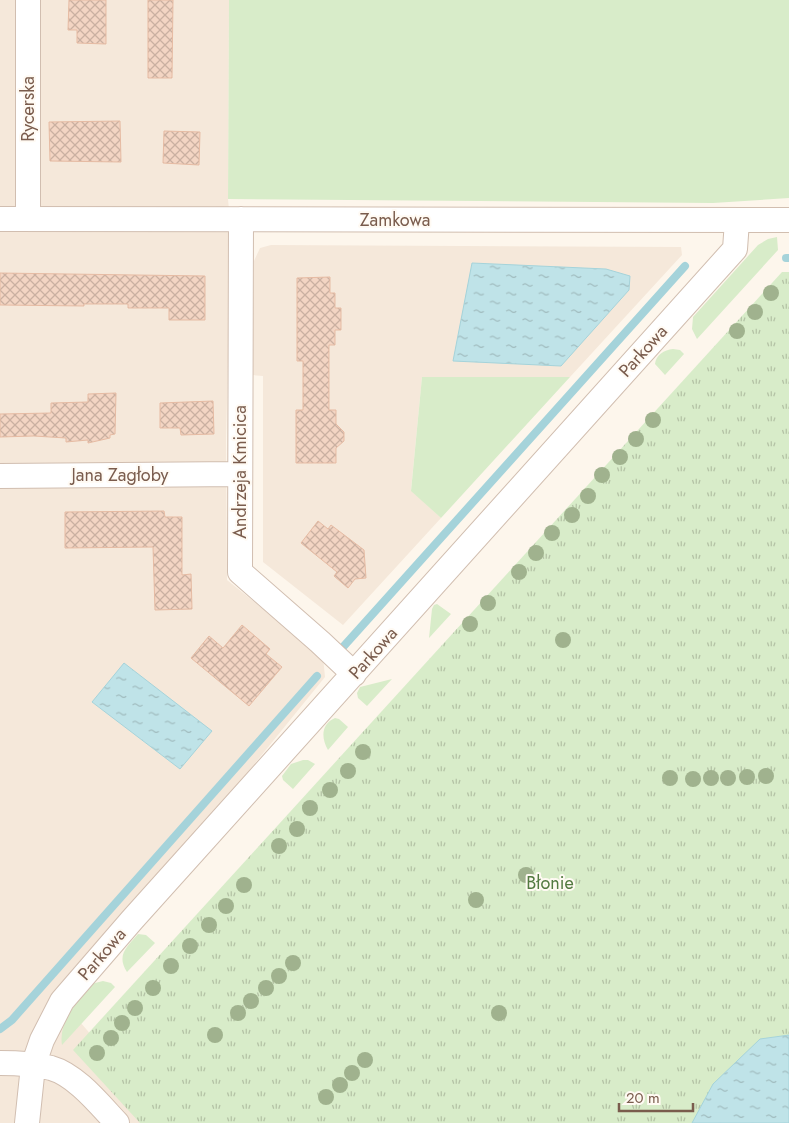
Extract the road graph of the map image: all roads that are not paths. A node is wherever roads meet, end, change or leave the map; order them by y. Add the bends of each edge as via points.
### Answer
1 (28, 0) edge
2 (0, 219) edge
3 (28, 219) junction
4 (241, 219) junction
5 (789, 220) edge
6 (737, 221) junction
7 (239, 474) junction
8 (0, 476) edge
9 (354, 674) junction
10 (0, 1063) edge
11 (33, 1066) junction
12 (27, 1123) edge
13 (117, 1123) edge

1 - 3 street, Rycerska
2 - 3 street, Zamkowa
3 - 4 street, Zamkowa
4 - 6 street, Zamkowa
4 - 7 street, Andrzeja Kmicica
5 - 6 street, Zamkowa
6 - 9 street, Parkowa via 735,249
7 - 8 street, Jana Zagłoby
7 - 9 street, Andrzeja Kmicica via 240,572
9 - 11 street, Parkowa via 62,1001
10 - 11 street
11 - 12 street, Parkowa
11 - 13 street via 51,1068 68,1075

